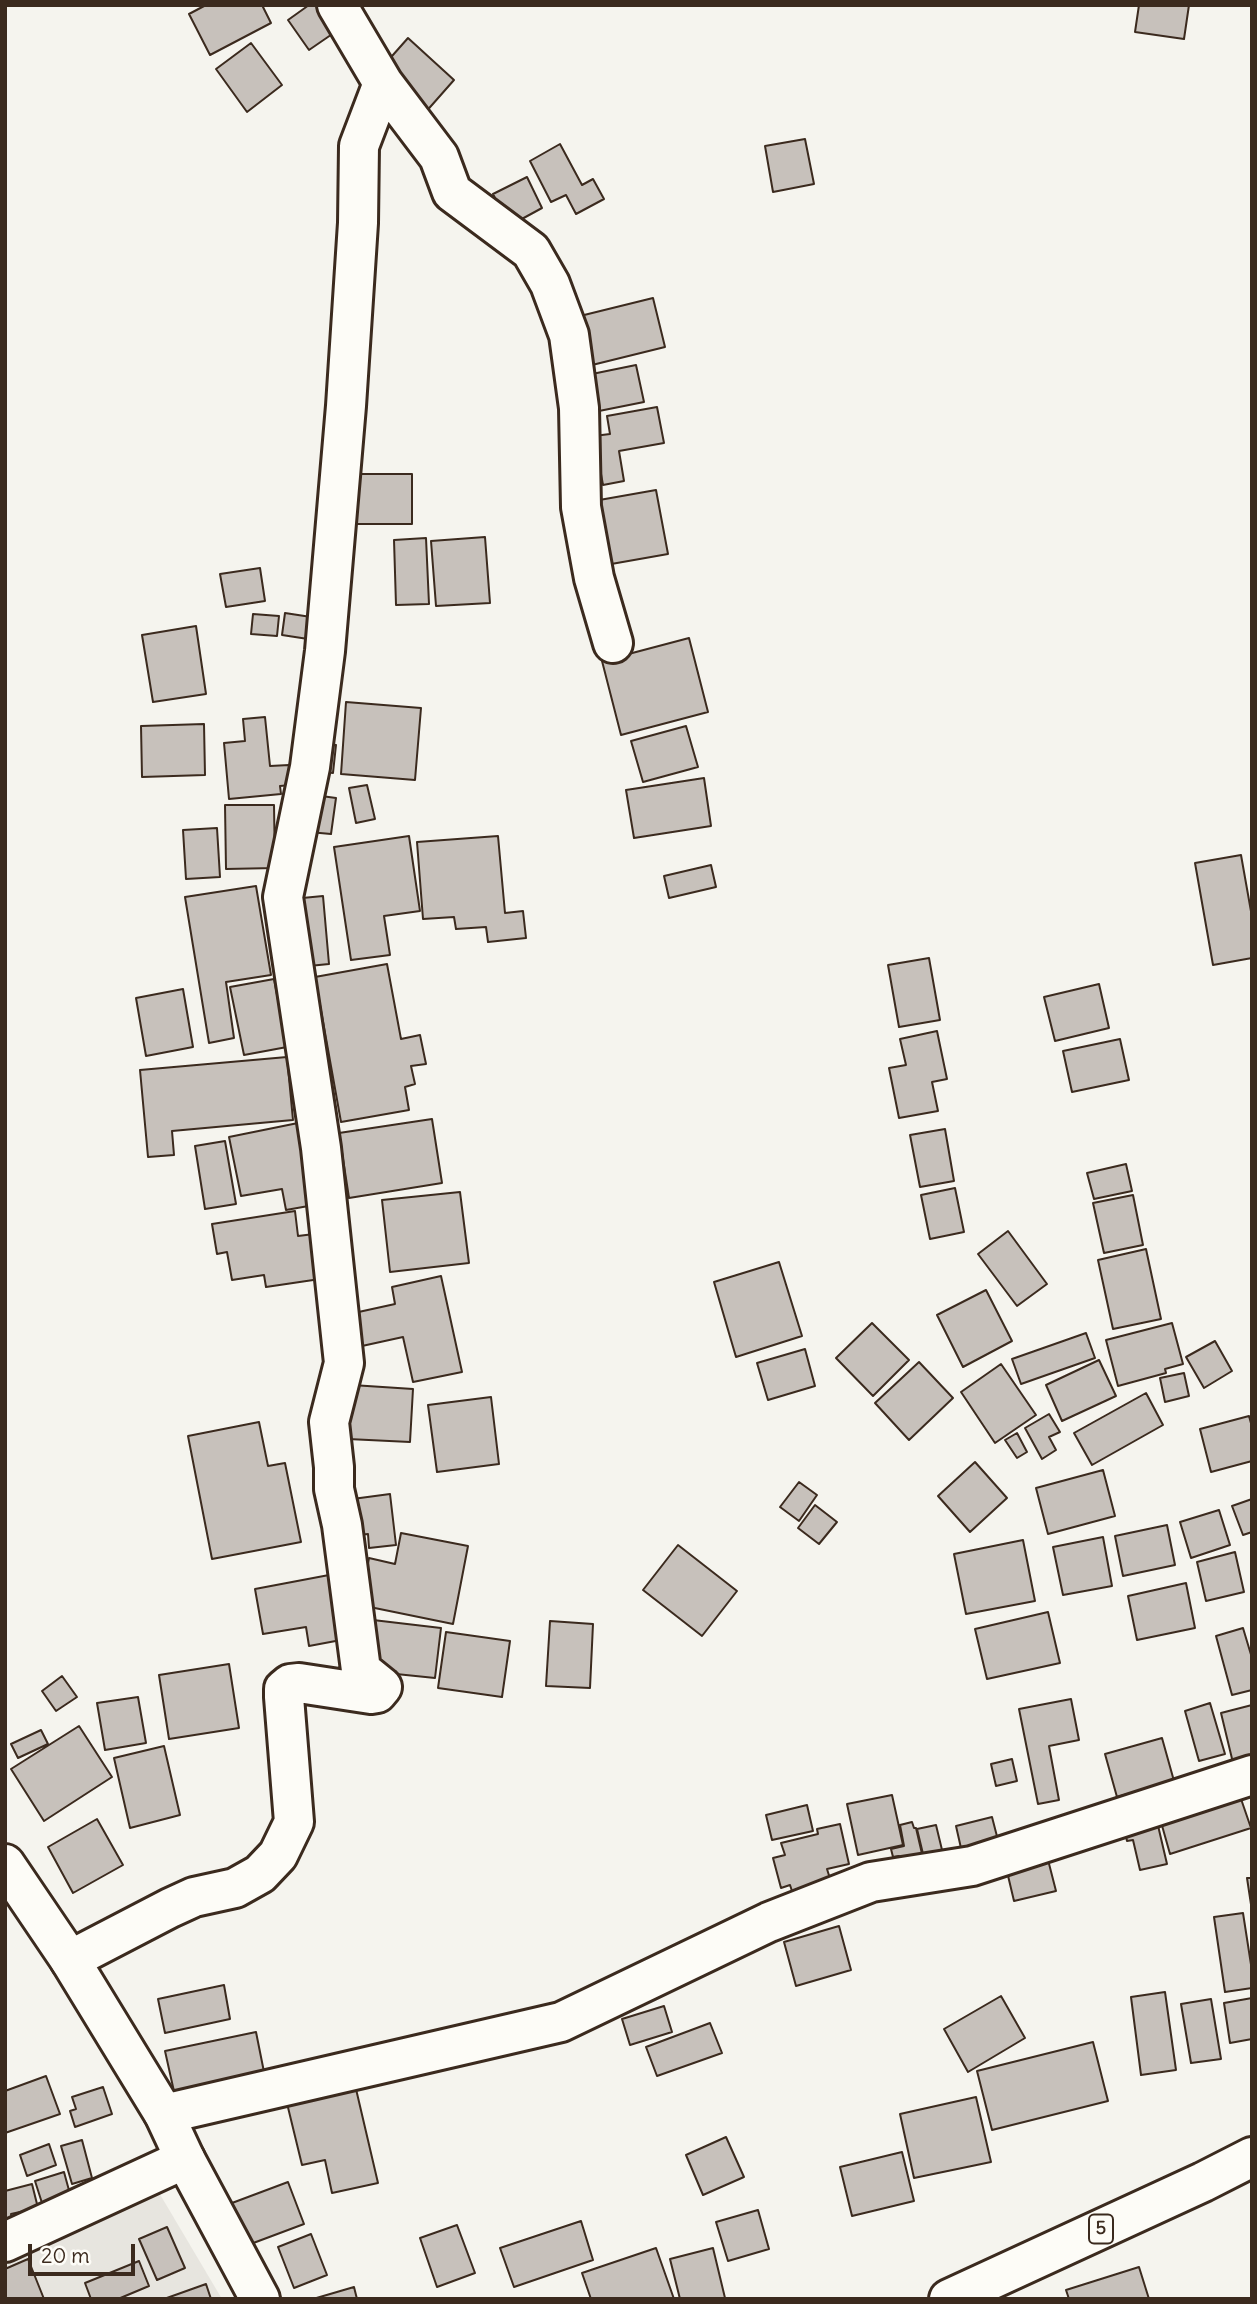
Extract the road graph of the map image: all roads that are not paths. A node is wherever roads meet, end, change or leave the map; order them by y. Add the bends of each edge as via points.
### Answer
1 (337, 5) edge
2 (383, 83) junction
3 (613, 643) dead end
4 (1252, 1775) edge
5 (5, 1864) edge
6 (71, 1960) junction
7 (164, 2114) junction
8 (1252, 2157) edge
9 (185, 2159) junction
10 (5, 2242) edge
11 (260, 2299) edge
12 (949, 2299) edge

1 - 2 main road
2 - 3 main road via 439,157 453,192 531,251 550,284 569,335 579,408 580,507
2 - 6 main road via 359,146 346,406 325,651 310,766 283,897 321,1148 344,1363 328,1422 334,1489 361,1670 382,1688 371,1694 299,1683 284,1689 294,1822 278,1855 260,1874 235,1888 194,1897
4 - 7 main road via 972,1866 871,1882 769,1922 561,2022
5 - 6 main road
6 - 7 main road
7 - 9 main road
8 - 12 main road, 5
9 - 10 main road
9 - 11 main road

